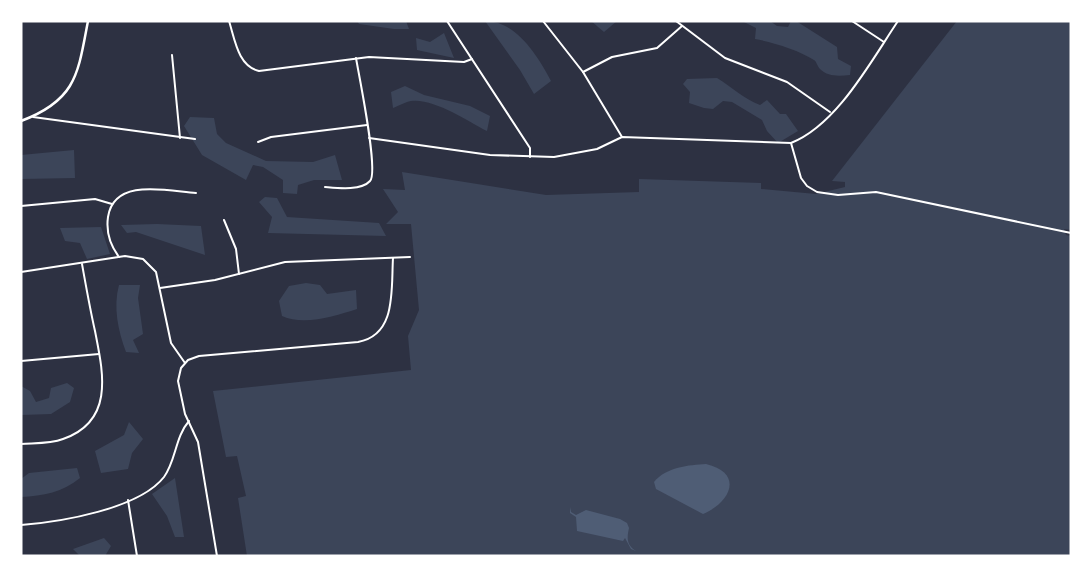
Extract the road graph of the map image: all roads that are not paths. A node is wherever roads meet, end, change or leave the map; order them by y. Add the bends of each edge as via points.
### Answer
1 (88, 21) edge
2 (229, 21) edge
3 (447, 21) edge
4 (544, 21) edge
5 (676, 21) edge
6 (852, 21) edge
7 (898, 21) edge
8 (682, 26) junction
9 (884, 42) junction
10 (172, 55) dead end
11 (356, 58) junction
12 (472, 59) junction
13 (583, 72) junction
14 (831, 113) junction
15 (33, 116) junction
16 (21, 121) edge
17 (367, 124) junction
18 (622, 137) junction
19 (180, 138) junction
20 (369, 138) junction
21 (195, 139) dead end
22 (258, 142) dead end
23 (791, 143) junction
24 (530, 157) junction
25 (325, 187) dead end
26 (196, 193) dead end
27 (112, 204) junction
28 (21, 206) edge
29 (224, 220) dead end
30 (1071, 233) edge
31 (119, 257) junction
32 (410, 257) dead end
33 (393, 258) junction
34 (82, 264) junction
35 (21, 272) edge
36 (239, 274) junction
37 (160, 288) junction
38 (99, 354) junction
39 (21, 361) edge
40 (185, 363) junction
41 (188, 422) junction
42 (21, 444) edge
43 (128, 500) junction
44 (21, 524) edge
45 (137, 556) edge
46 (217, 556) edge

1 - 15 main road via 75,78 59,100
2 - 11 street via 241,58 254,70
3 - 12 street
4 - 13 street
5 - 8 street
6 - 9 street
7 - 9 street
8 - 13 street via 657,48 612,57
8 - 14 street via 725,58 786,82
9 - 14 street
10 - 19 street
11 - 12 street via 464,62
11 - 17 street
12 - 24 street via 530,148
13 - 18 street
14 - 23 street via 814,130
15 - 16 main road
15 - 19 street
17 - 20 street
17 - 22 street
18 - 23 street
18 - 24 street via 597,149 575,154
19 - 21 street
20 - 24 street via 490,155
20 - 25 street via 374,171 369,183 354,187
23 - 30 street via 801,178 817,192 838,195 876,192
26 - 27 street via 137,189 120,195
27 - 28 street via 95,199
27 - 31 street via 108,232
29 - 36 street via 236,249
31 - 34 street
31 - 37 street via 138,256 148,262 156,272
32 - 33 street
33 - 36 street via 285,262
33 - 40 street via 388,316 381,330 369,339 199,356
34 - 35 street
34 - 38 street
36 - 37 street
37 - 40 street via 171,343
38 - 39 street
38 - 42 street via 102,394 96,412 88,422 62,440
40 - 41 street via 178,381
41 - 43 street via 165,475 152,488
41 - 46 street via 198,442
43 - 44 street via 85,515
43 - 45 street

